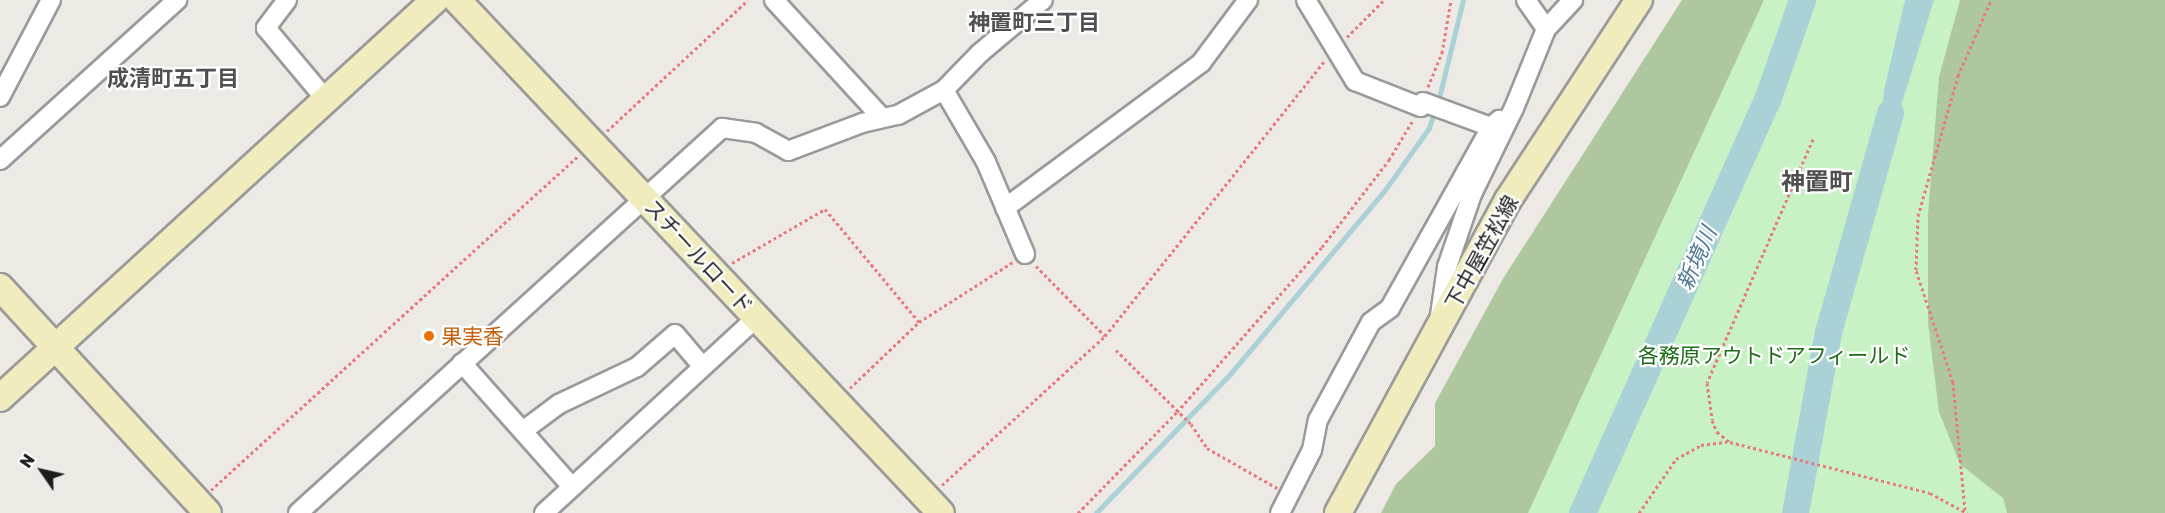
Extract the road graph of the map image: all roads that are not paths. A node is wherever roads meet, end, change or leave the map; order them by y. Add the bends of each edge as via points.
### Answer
1 (51, 0) edge
2 (177, 0) edge
3 (287, 0) edge
4 (435, 0) edge
5 (458, 0) edge
6 (774, 0) edge
7 (1043, 0) edge
8 (1248, 0) edge
9 (1306, 0) edge
10 (1526, 0) edge
11 (1573, 0) edge
12 (1639, 0) edge
13 (1546, 29) junction
14 (944, 90) junction
15 (0, 97) edge
16 (327, 101) junction
17 (1514, 108) junction
18 (882, 118) junction
19 (1491, 127) junction
20 (0, 160) edge
21 (647, 199) junction
22 (1005, 208) junction
23 (1024, 254) road end
24 (0, 287) edge
25 (756, 318) junction
26 (1439, 326) junction
27 (56, 348) junction
28 (462, 363) junction
29 (703, 367) junction
30 (0, 398) edge
31 (524, 430) junction
32 (572, 487) junction
33 (934, 506) edge
34 (203, 507) edge
35 (298, 513) edge
36 (544, 513) edge
37 (1280, 513) edge
38 (1338, 513) edge

1 - 15 street
2 - 20 street
3 - 16 street via 266,28
4 - 16 street
5 - 21 street, スチールロード
6 - 18 street
7 - 14 street via 980,53
8 - 22 street via 1201,63
9 - 19 street via 1355,81
10 - 13 street
11 - 13 street
12 - 26 street, 下中屋笠松線 via 1508,200
13 - 17 street
14 - 18 street via 898,115
14 - 22 street via 986,162
16 - 27 street
17 - 19 street
17 - 26 street via 1472,194 1447,267
18 - 21 street via 788,151 756,133 722,128
19 - 37 street via 1390,308 1371,322 1318,420 1312,450
21 - 25 street, スチールロード
21 - 28 street
22 - 23 street
24 - 27 street
25 - 29 street
25 - 33 street, スチールロード
26 - 38 street, 下中屋笠松線
27 - 30 street
27 - 34 street
28 - 31 street
28 - 35 street
29 - 31 street via 675,334 637,367 560,404
29 - 32 street
31 - 32 street
32 - 36 street

